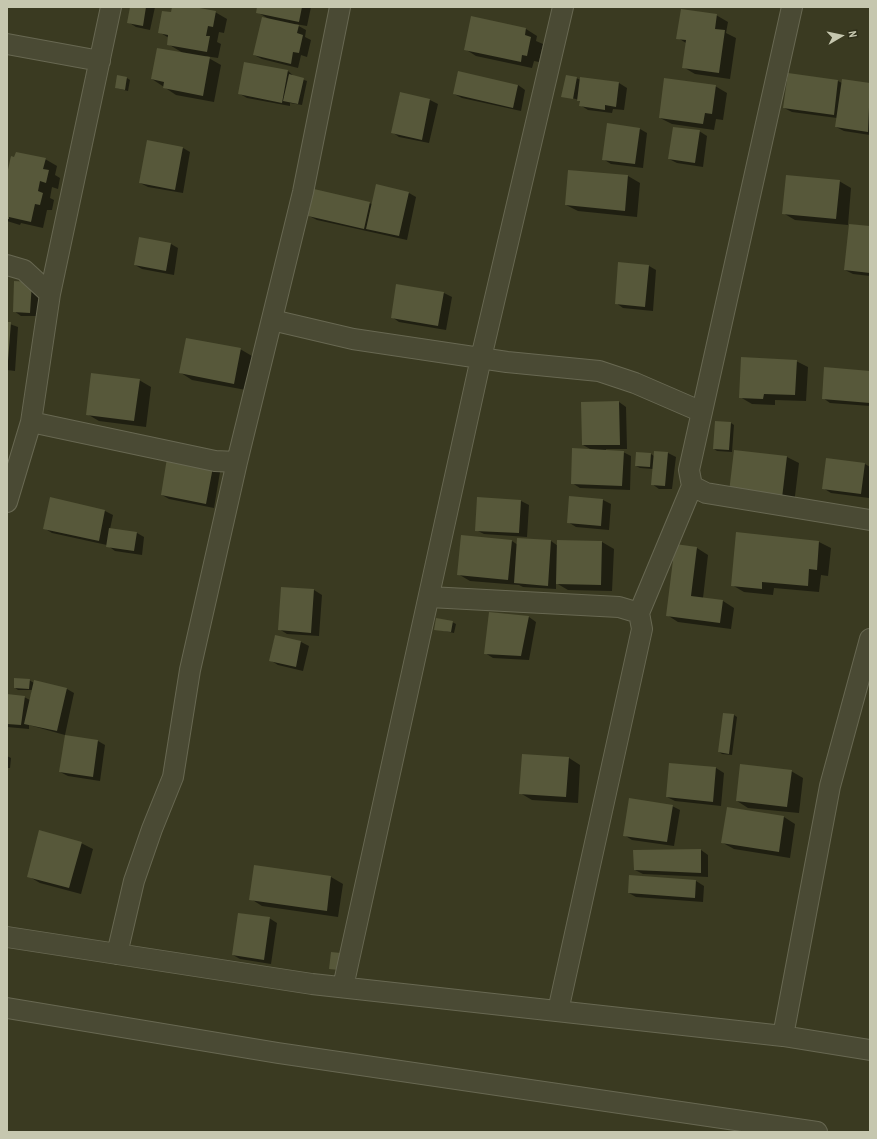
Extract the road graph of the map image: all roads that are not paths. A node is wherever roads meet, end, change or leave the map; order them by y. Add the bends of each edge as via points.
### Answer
1 (111, 7) edge
2 (340, 7) edge
3 (563, 7) edge
4 (792, 7) edge
5 (7, 44) edge
6 (100, 61) junction
7 (7, 265) edge
8 (50, 294) junction
9 (272, 320) junction
10 (481, 358) junction
11 (702, 412) junction
12 (31, 422) junction
13 (237, 462) junction
14 (692, 486) junction
15 (9, 491) edge
16 (870, 520) edge
17 (429, 597) junction
18 (639, 613) junction
19 (870, 639) edge
20 (7, 937) edge
21 (117, 954) junction
22 (343, 987) junction
23 (7, 1008) edge
24 (558, 1011) junction
25 (782, 1036) junction
26 (870, 1050) edge
27 (816, 1132) edge

1 - 6 street
2 - 9 street via 303,192
3 - 10 street
4 - 11 street
5 - 6 street
6 - 8 street
7 - 8 street via 24,270
8 - 12 street
9 - 10 street via 353,339
9 - 13 street
10 - 11 street via 599,371 635,383
10 - 17 street
11 - 14 street via 689,470
12 - 13 street via 215,462
12 - 15 street
13 - 21 street via 190,670 173,777 134,881
14 - 16 street via 706,493
14 - 18 street
17 - 18 street via 618,607
17 - 22 street
18 - 24 street via 642,629
19 - 25 street via 830,786
20 - 21 street
21 - 22 street
22 - 24 street
23 - 27 street via 278,1053
24 - 25 street
25 - 26 street

